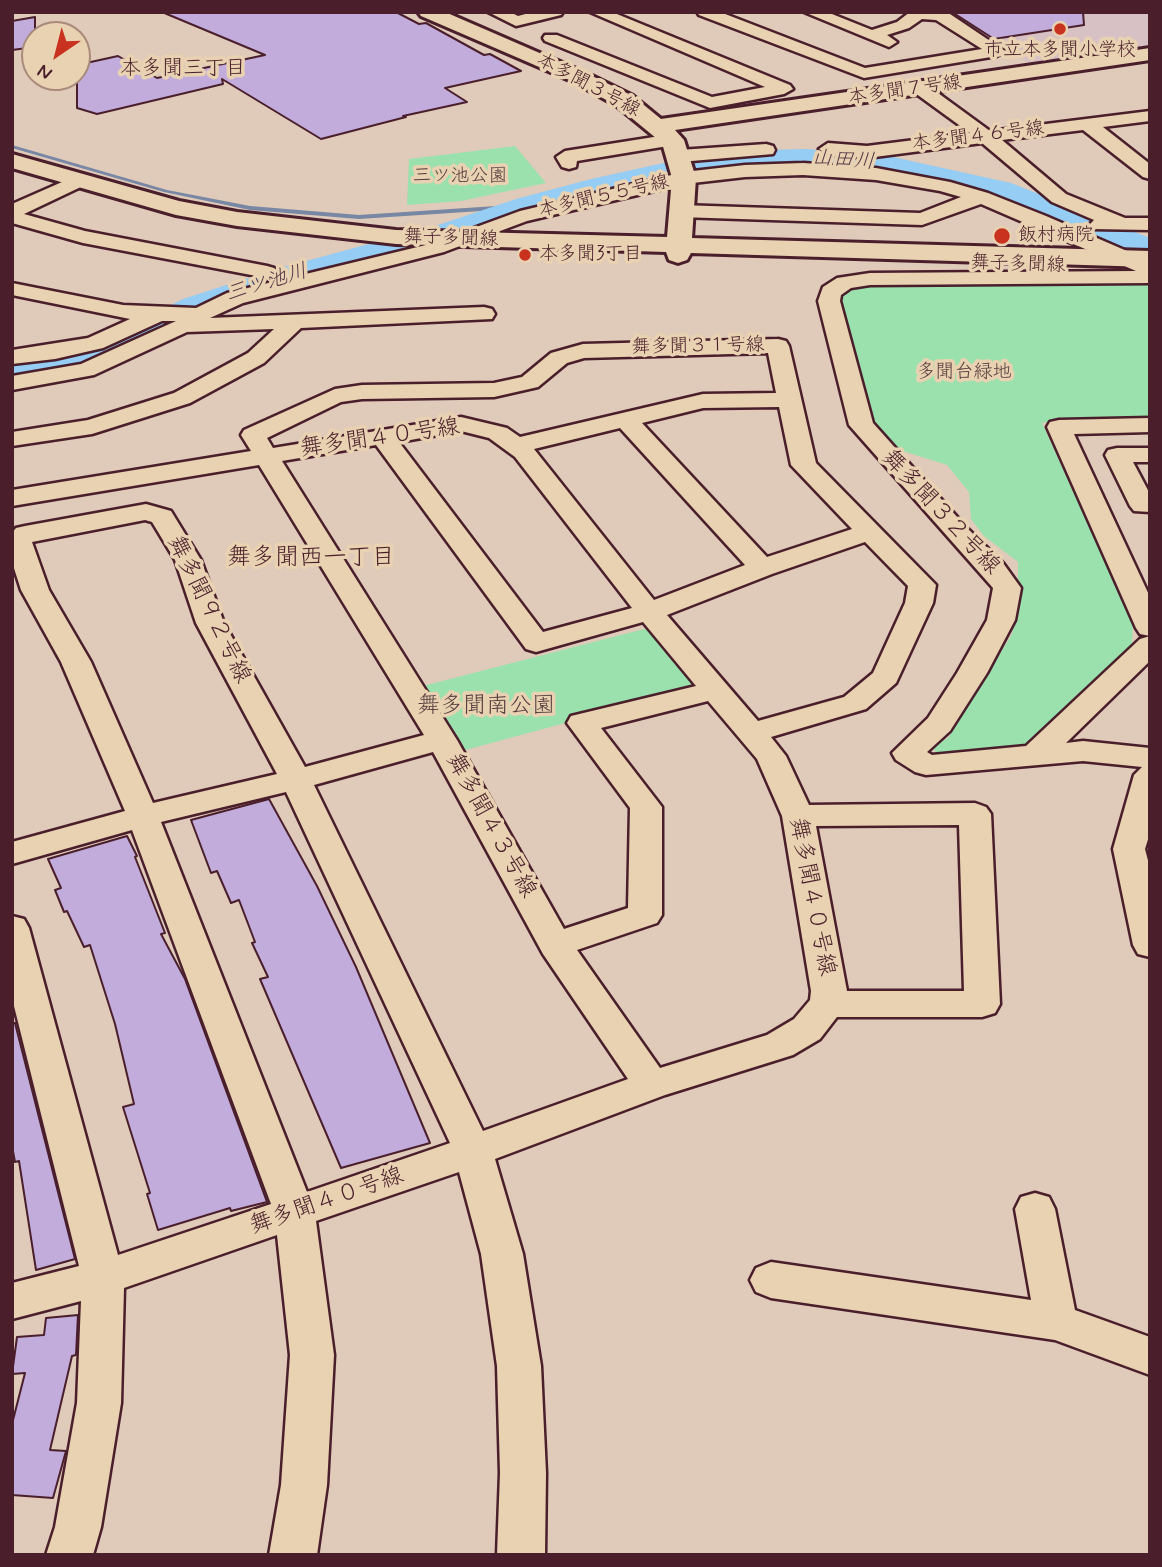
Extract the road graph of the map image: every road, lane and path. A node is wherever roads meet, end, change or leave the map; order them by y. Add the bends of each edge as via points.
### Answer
1 (428, 12) edge
2 (496, 12) edge
3 (555, 12) edge
4 (651, 12) edge
5 (705, 12) edge
6 (812, 12) edge
7 (597, 19) edge
8 (620, 20) junction
9 (574, 32) dead end
10 (872, 35) junction
11 (551, 38) junction
12 (512, 48) junction
13 (1150, 54) edge
14 (936, 60) junction
15 (921, 89) junction
16 (1150, 116) edge
17 (1088, 125) junction
18 (984, 135) junction
19 (674, 150) junction
20 (565, 157) dead end
21 (12, 161) edge
22 (12, 172) edge
23 (1150, 173) edge
24 (72, 185) junction
25 (981, 197) junction
26 (680, 211) junction
27 (12, 215) edge
28 (1121, 224) junction
29 (1150, 224) edge
30 (1056, 227) junction
31 (386, 240) junction
32 (446, 244) junction
33 (678, 250) junction
34 (1138, 259) edge
35 (1150, 270) edge
36 (267, 272) junction
37 (1150, 277) edge
38 (19, 296) edge
39 (159, 314) junction
40 (484, 314) dead end
41 (191, 321) junction
42 (293, 323) junction
43 (12, 357) edge
44 (12, 383) edge
45 (789, 400) junction
46 (624, 418) junction
47 (1150, 425) edge
48 (382, 436) junction
49 (12, 439) edge
50 (518, 445) junction
51 (268, 455) junction
52 (1150, 455) edge
53 (12, 498) edge
54 (1146, 506) edge
55 (1096, 508) junction
56 (870, 532) junction
57 (762, 568) junction
58 (23, 593) edge
59 (649, 612) junction
60 (1150, 628) edge
61 (1150, 645) edge
62 (717, 690) junction
63 (753, 732) junction
64 (442, 740) junction
65 (1034, 756) junction
66 (1150, 758) edge
67 (1150, 775) edge
68 (296, 780) junction
69 (143, 816) junction
70 (798, 816) junction
71 (12, 853) edge
72 (12, 928) edge
73 (555, 945) junction
74 (1150, 945) edge
75 (827, 1003) junction
76 (652, 1085) junction
77 (473, 1151) junction
78 (1035, 1209) dead end
79 (295, 1213) junction
80 (103, 1278) junction
81 (771, 1280) dead end
82 (12, 1301) edge
83 (1056, 1322) junction
84 (1150, 1356) edge
85 (69, 1555) edge
86 (293, 1555) edge
87 (521, 1555) edge

1 - 12 street, 本多聞３号線
2 - 3 street via 516,21
4 - 8 street
5 - 14 street via 864,73
6 - 10 street
7 - 8 street
8 - 11 street via 784,89 710,103
9 - 11 street
10 - 14 street
10 - 14 street via 903,25 918,14 940,15 997,51
11 - 12 street
12 - 19 street, 本多聞３号線 via 614,95
13 - 15 street, 本多聞７号線
15 - 18 street
15 - 19 street, 本多聞７号線
16 - 17 street, 本多聞４６号線
17 - 18 street, 本多聞４６号線
17 - 23 street
18 - 19 street, 本多聞４６号線 via 867,152
18 - 28 street via 1059,198
19 - 20 street
19 - 25 street, 本多聞５５号線 via 745,171 876,174
19 - 26 street
19 - 32 street, 本多聞５５号線
21 - 24 street, 舞子多聞線
22 - 24 street, 舞子多聞線
24 - 27 street
24 - 31 street, 舞子多聞線 via 190,219
25 - 26 street via 922,219
25 - 30 street, 本多聞５５号線
26 - 33 street
27 - 36 street via 83,237
28 - 29 street
28 - 30 street
30 - 34 street, 本多聞５５号線
31 - 32 street, 舞子多聞線
31 - 36 street
32 - 33 street, 舞子多聞線
32 - 41 street, 本多聞５５号線 via 235,298
33 - 34 street, 舞子多聞線
33 - 35 street, 舞子多聞線
34 - 35 street, 本多聞５５号線
36 - 39 street via 200,292
37 - 65 street, 舞多聞３２号線 via 870,279 831,292 829,301 861,425 1007,588 1001,620 972,673 939,724 907,753 926,765
38 - 39 street, 本多聞５５号線
39 - 41 street, 本多聞５５号線
39 - 43 street via 95,343
40 - 42 street
41 - 42 street
41 - 44 street via 86,370
42 - 49 street via 256,358 182,398 92,427
45 - 46 street via 703,401
45 - 51 street, 舞多聞３１号線 via 778,346 583,351 559,358 530,382 494,390 335,396 253,435
45 - 56 street, 舞多聞３１号線 via 804,465
46 - 50 street
46 - 57 street
47 - 55 street via 1059,427
48 - 50 street, 舞多聞４０号線 via 461,424 498,433
48 - 51 street, 舞多聞４０号線
48 - 59 street via 536,643
50 - 59 street, 舞多聞４０号線
51 - 53 street, 舞多聞４０号線
51 - 64 street, 舞多聞４３号線
52 - 54 street via 1117,455
54 - 55 street
55 - 60 street
56 - 57 street
56 - 63 street, 舞多聞３１号線 via 922,585 919,603 886,677 855,703
57 - 59 street
58 - 68 street, 舞多聞９２号線 via 19,542 24,534 146,512 162,517 188,560 210,623
58 - 69 street, 舞多聞９２号線 via 76,662
59 - 62 street, 舞多聞４０号線
61 - 65 street
62 - 63 street, 舞多聞４０号線
62 - 73 street via 582,723 646,807 645,915
63 - 70 street, 舞多聞４０号線 via 771,755
64 - 68 street
64 - 73 street, 舞多聞４３号線
65 - 66 street via 1083,751
67 - 74 street via 1129,849
68 - 69 street
68 - 77 street, 舞多聞９２号線
69 - 71 street
69 - 79 street, 舞多聞９２号線
70 - 75 street, 舞多聞４０号線 via 829,991
70 - 75 street via 975,814 982,1004
72 - 80 street
73 - 76 street, 舞多聞４３号線
75 - 76 street, 舞多聞４０号線 via 807,1029 780,1045
76 - 77 street, 舞多聞４０号線
77 - 79 street, 舞多聞４０号線
77 - 87 street, 舞多聞９２号線 via 502,1254 519,1366
78 - 83 street
79 - 80 street, 舞多聞４０号線
79 - 86 street, 舞多聞９２号線 via 312,1355 304,1485
80 - 82 street, 舞多聞４０号線
80 - 85 street via 99,1403
81 - 83 street
83 - 84 street

